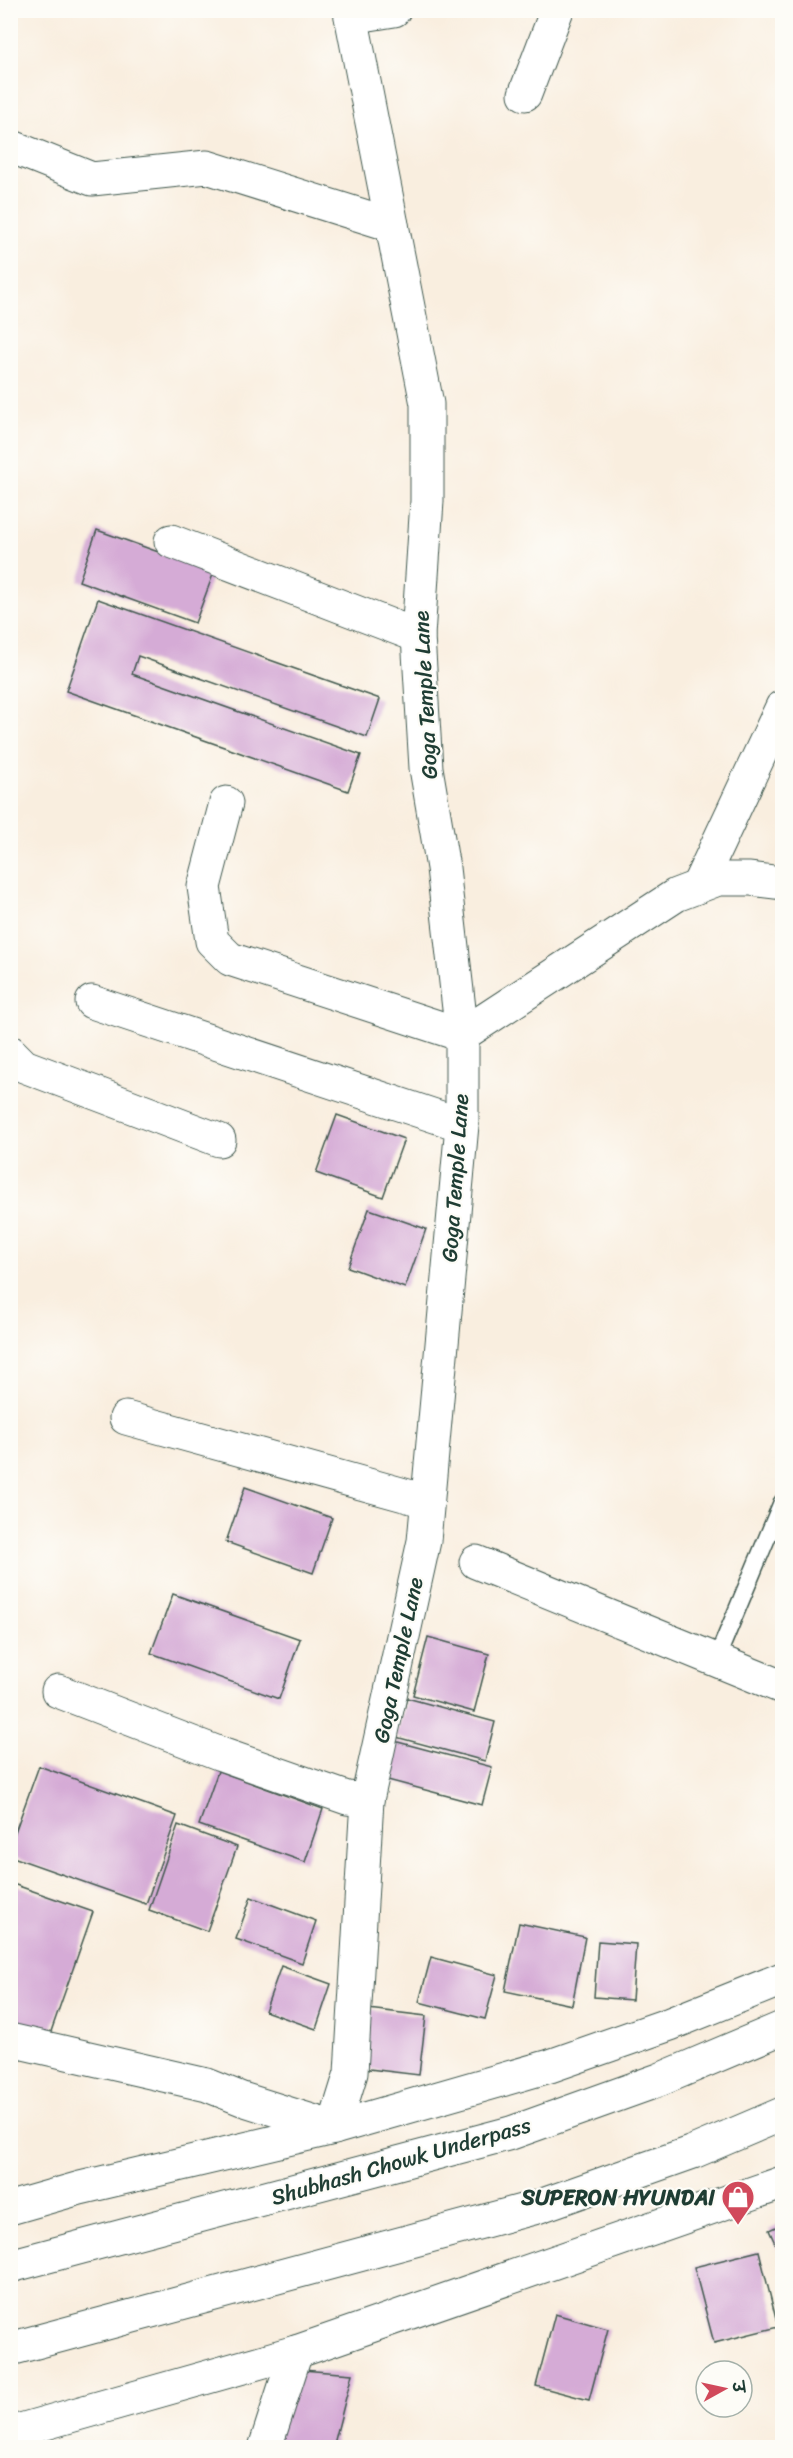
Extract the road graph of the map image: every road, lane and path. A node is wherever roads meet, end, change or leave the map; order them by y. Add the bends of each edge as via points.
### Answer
1 (394, 10) edge
2 (557, 10) edge
3 (350, 14) edge
4 (525, 94) dead end
5 (10, 146) edge
6 (392, 225) junction
7 (171, 540) dead end
8 (418, 636) junction
9 (783, 707) edge
10 (226, 803) dead end
11 (783, 883) edge
12 (698, 886) junction
13 (92, 1002) dead end
14 (462, 1035) junction
15 (15, 1061) edge
16 (462, 1125) junction
17 (219, 1140) dead end
18 (126, 1418) dead end
19 (426, 1501) junction
20 (783, 1502) edge
21 (476, 1562) dead end
22 (716, 1660) junction
23 (783, 1687) edge
24 (58, 1691) dead end
25 (367, 1800) junction
26 (783, 1979) edge
27 (783, 2028) edge
28 (10, 2040) edge
29 (783, 2114) edge
30 (334, 2128) junction
31 (783, 2183) edge
32 (10, 2208) edge
33 (10, 2266) edge
34 (10, 2349) edge
35 (296, 2352) junction
36 (10, 2433) edge
37 (265, 2448) edge

1 - 3 main road
2 - 4 main road
3 - 6 main road, Goga Temple Lane
5 - 6 main road via 92,179 207,167
6 - 8 main road, Goga Temple Lane via 427,404 427,501
7 - 8 main road
8 - 14 main road, Goga Temple Lane via 426,768 443,868
9 - 12 main road
10 - 14 main road via 204,887 212,941 230,959
11 - 12 main road via 718,879
12 - 14 main road via 676,895
13 - 16 main road
14 - 16 main road, Goga Temple Lane
15 - 17 main road
16 - 19 main road, Goga Temple Lane
18 - 19 main road
19 - 25 main road, Goga Temple Lane via 424,1541
20 - 22 lane
21 - 22 main road
22 - 23 main road
24 - 25 main road via 220,1754 347,1798
25 - 30 main road, Goga Temple Lane via 351,2073
26 - 30 main road via 550,2066
27 - 33 main road, Shubhash Chowk Underpass via 658,2080 511,2133
28 - 30 main road via 207,2085
29 - 34 main road via 693,2152 537,2207
30 - 32 main road
31 - 35 main road
35 - 36 main road
35 - 37 main road

